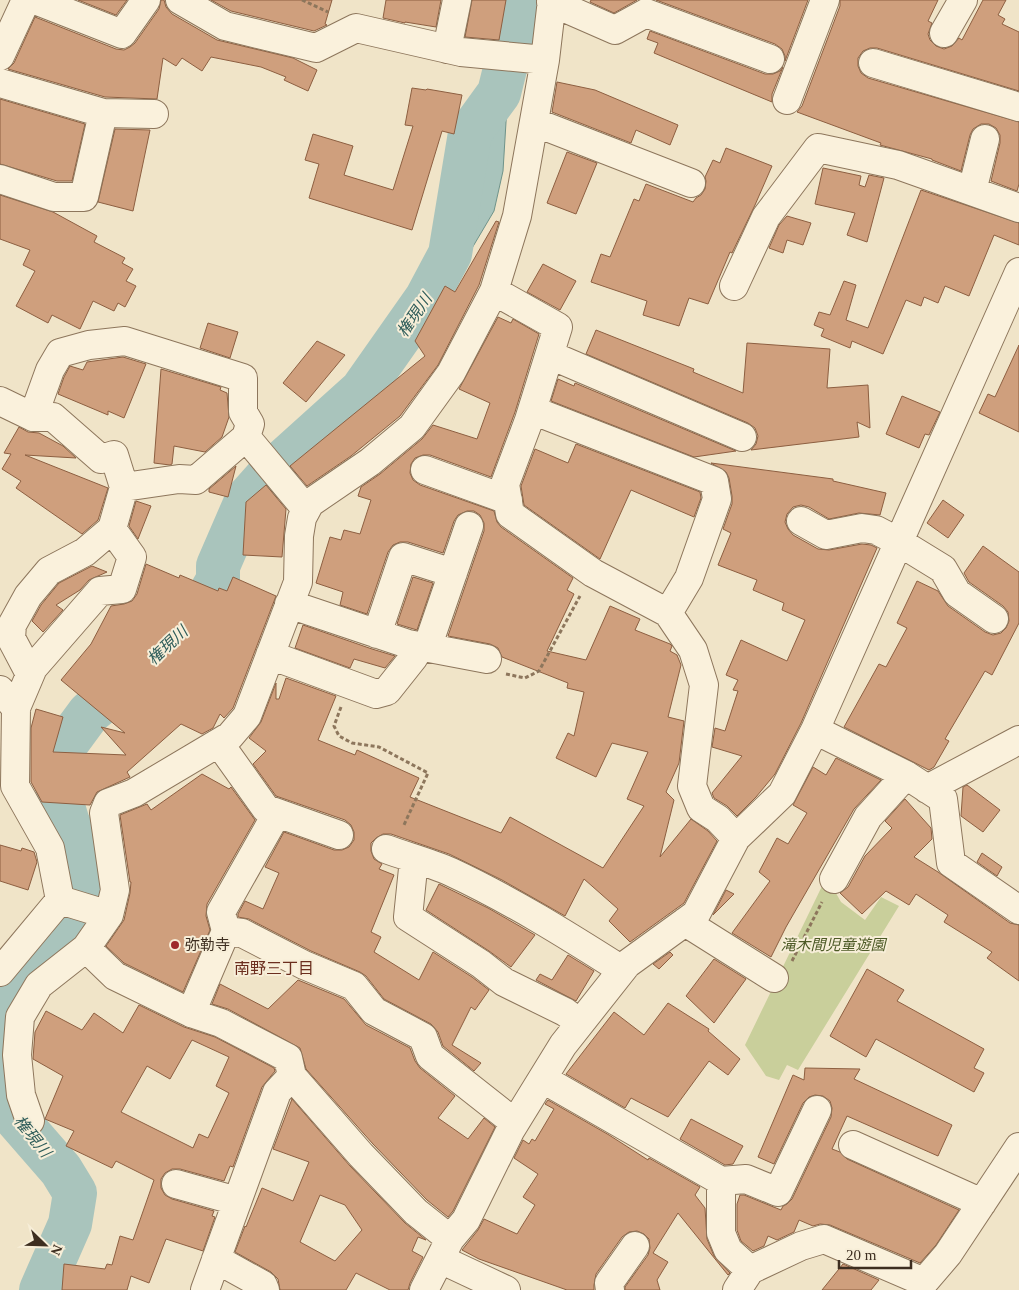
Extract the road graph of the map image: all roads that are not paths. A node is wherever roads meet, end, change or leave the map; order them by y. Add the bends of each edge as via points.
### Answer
1 (146, 0) edge
2 (180, 0) edge
3 (457, 0) edge
4 (824, 0) edge
5 (963, 0) edge
6 (40, 1) edge
7 (551, 1) edge
8 (944, 32) dead end
9 (446, 49) junction
10 (0, 56) edge
11 (521, 58) junction
12 (770, 59) dead end
13 (873, 63) dead end
14 (0, 83) edge
15 (787, 100) dead end
16 (1019, 107) edge
17 (103, 113) junction
18 (154, 114) dead end
19 (534, 122) junction
20 (985, 139) dead end
21 (0, 178) edge
22 (691, 182) dead end
23 (972, 191) junction
24 (1019, 208) edge
25 (1019, 272) edge
26 (734, 286) dead end
27 (494, 291) junction
28 (550, 355) junction
29 (0, 401) edge
30 (532, 410) junction
31 (33, 417) junction
32 (742, 437) dead end
33 (246, 438) junction
34 (425, 470) dead end
35 (124, 487) junction
36 (508, 500) junction
37 (306, 509) junction
38 (801, 521) dead end
39 (470, 526) dead end
40 (112, 529) junction
41 (899, 542) junction
42 (453, 573) junction
43 (289, 604) junction
44 (668, 613) junction
45 (994, 619) dead end
46 (377, 634) junction
47 (421, 652) junction
48 (270, 656) junction
49 (492, 666) road end
50 (30, 674) junction
51 (8, 714) edge
52 (815, 730) junction
53 (1019, 740) edge
54 (219, 742) junction
55 (916, 782) junction
56 (277, 813) junction
57 (339, 835) dead end
58 (736, 838) junction
59 (834, 879) road end
60 (84, 907) junction
61 (1019, 910) edge
62 (685, 922) junction
63 (226, 931) junction
64 (9, 947) edge
65 (86, 948) junction
66 (622, 970) junction
67 (0, 972) edge
68 (774, 978) road end
69 (191, 1013) junction
70 (580, 1023) junction
71 (292, 1076) junction
72 (543, 1078) junction
73 (817, 1110) dead end
74 (30, 1121) dead end
75 (515, 1123) junction
76 (853, 1145) dead end
77 (1019, 1148) edge
78 (721, 1181) junction
79 (176, 1184) dead end
80 (237, 1201) junction
81 (982, 1203) junction
82 (635, 1246) dead end
83 (445, 1249) junction
84 (216, 1259) junction
85 (743, 1280) edge
86 (267, 1288) edge
87 (205, 1290) edge
88 (424, 1290) edge
89 (506, 1290) edge
90 (610, 1290) edge

1 - 6 street via 122,34
2 - 9 street via 225,26 316,48 356,28
3 - 9 street
4 - 15 street
5 - 8 street
6 - 10 street
7 - 11 street
7 - 12 street via 615,30 646,13
9 - 11 street
11 - 19 street
13 - 16 street
14 - 17 street
17 - 18 street
17 - 21 street via 84,197 54,197
19 - 22 street
19 - 27 street via 517,216
20 - 23 street
23 - 24 street
23 - 26 street via 898,165 818,148 766,217
25 - 41 street
27 - 28 street via 558,327
27 - 37 street via 451,373 412,427
28 - 30 street
28 - 32 street
29 - 31 street
30 - 36 street via 505,484
30 - 44 street via 714,481 717,499 689,578
31 - 33 street via 50,370 60,353 89,345 125,341 242,378 243,412 250,424
31 - 35 street via 53,417 102,459 114,455
33 - 35 street via 196,480 179,479
33 - 37 street
34 - 36 street
35 - 40 street
36 - 44 street via 510,514 593,573
37 - 43 street via 299,536 298,582
38 - 41 street via 826,535 862,528 876,530
39 - 42 street
40 - 50 street via 85,552 49,571 20,610 12,625 11,638
40 - 50 street via 132,557 122,589 100,591
41 - 45 street via 943,569 957,593
41 - 52 street
42 - 46 street via 403,556
42 - 47 street
43 - 46 street
43 - 48 street
44 - 58 street via 693,650 704,685 692,786 701,808 718,819
46 - 47 street
47 - 48 street via 387,691 376,694
47 - 49 street
48 - 54 street via 247,716 230,736
50 - 51 street
51 - 60 street via 15,786
52 - 55 street
52 - 58 street via 782,794
53 - 55 street
54 - 56 street via 266,809
54 - 60 street via 134,793 108,803 104,813 115,890
55 - 59 street via 868,817
55 - 61 street via 943,799 951,864
56 - 57 street
56 - 63 street via 221,912
58 - 62 street via 696,914
60 - 64 street
60 - 65 street
62 - 66 street
62 - 68 street
63 - 69 street
63 - 75 street via 242,933 354,986 374,1010 423,1037 430,1056
64 - 67 street
65 - 69 street via 115,976
65 - 74 street via 39,985 20,1017 17,1055 21,1095
66 - 70 street
66 - 70 street via 505,900 450,872 397,853 408,916 504,982
69 - 71 street via 221,1023 288,1058
70 - 72 street
71 - 80 street via 277,1092
71 - 83 street via 416,1212
72 - 75 street
72 - 78 street
73 - 78 street via 778,1192 746,1179
75 - 83 street via 466,1220
76 - 81 street
77 - 81 street
78 - 85 street via 721,1233
79 - 80 street
80 - 84 street
81 - 85 street via 948,1254 924,1282 824,1239 801,1246
82 - 90 street via 609,1283
83 - 88 street
83 - 89 street
84 - 86 street
84 - 87 street

